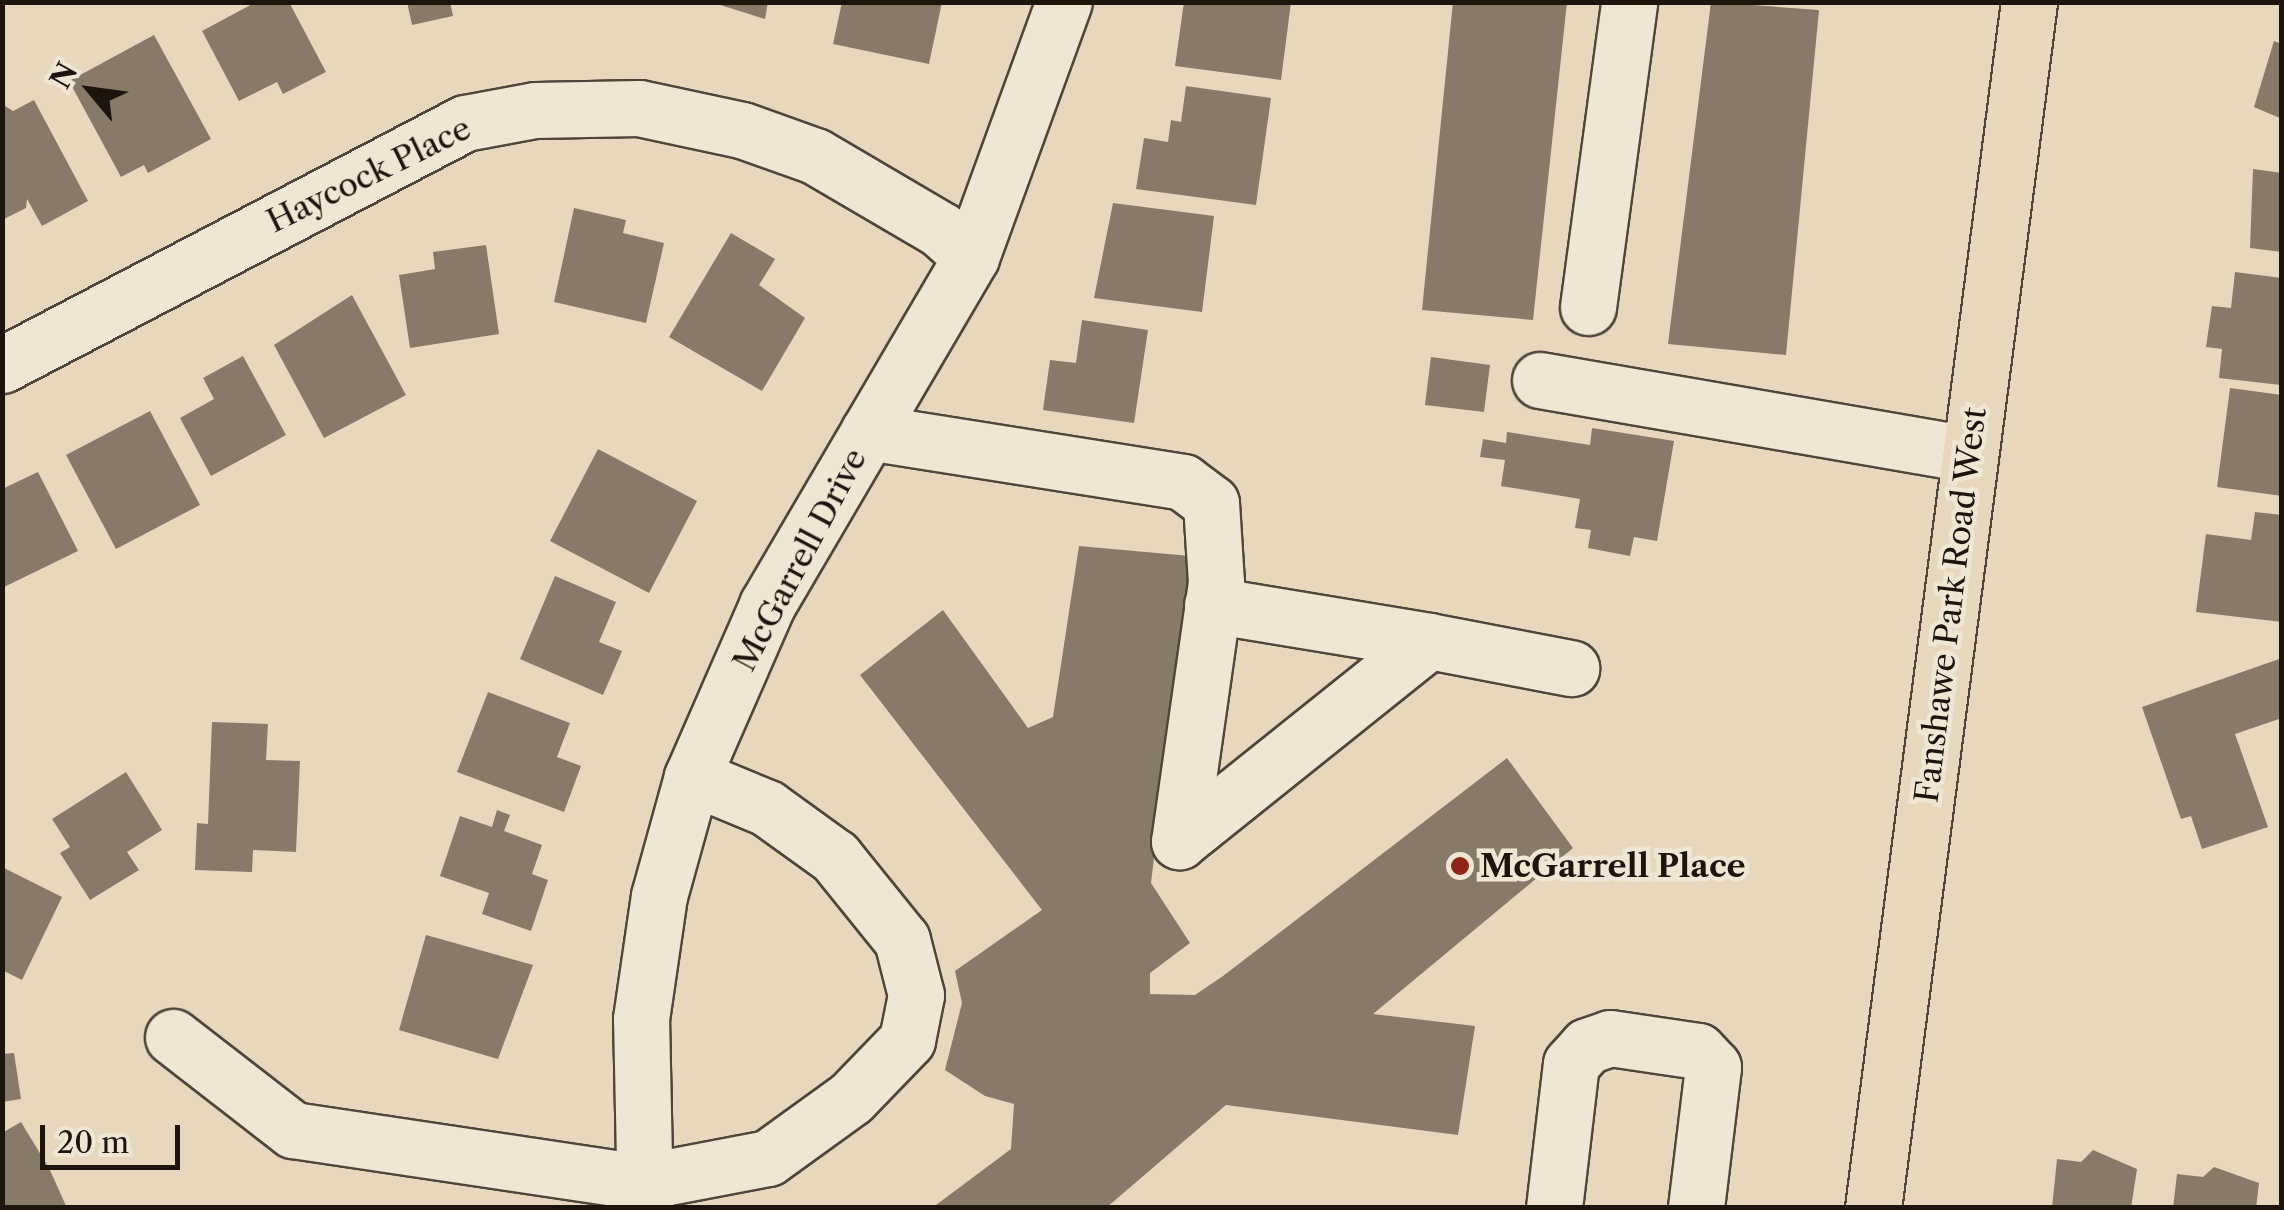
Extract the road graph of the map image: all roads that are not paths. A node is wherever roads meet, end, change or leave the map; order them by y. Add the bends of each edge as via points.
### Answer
1 (1064, 2) edge
2 (1629, 2) edge
3 (2028, 2) edge
4 (971, 257) junction
5 (1588, 307) dead end
6 (2, 366) edge
7 (1540, 380) dead end
8 (868, 432) junction
9 (1970, 454) junction
10 (1212, 605) junction
11 (1429, 641) junction
12 (1570, 668) dead end
13 (692, 777) junction
14 (173, 1037) dead end
15 (643, 1195) edge
16 (1554, 1208) edge
17 (1696, 1208) edge
18 (1874, 1208) edge

1 - 4 street, McGarrell Drive
2 - 5 street
3 - 9 main road, Fanshawe Park Road West
4 - 6 street, Haycock Place via 941,230 815,156 742,130 639,108 535,110 464,124
4 - 8 street, McGarrell Drive
7 - 9 street
8 - 10 street via 1183,482 1211,502
8 - 13 street, McGarrell Drive via 767,606
9 - 18 main road, Fanshawe Park Road West
10 - 11 street
10 - 11 street via 1178,841
11 - 12 street
13 - 15 street, McGarrell Drive via 659,896 641,1020
13 - 15 street via 767,808 835,857 902,940 916,996 907,1040 851,1098 768,1158
14 - 15 street via 294,1130
16 - 17 street via 1572,1064 1587,1046 1610,1038 1698,1051 1713,1068

